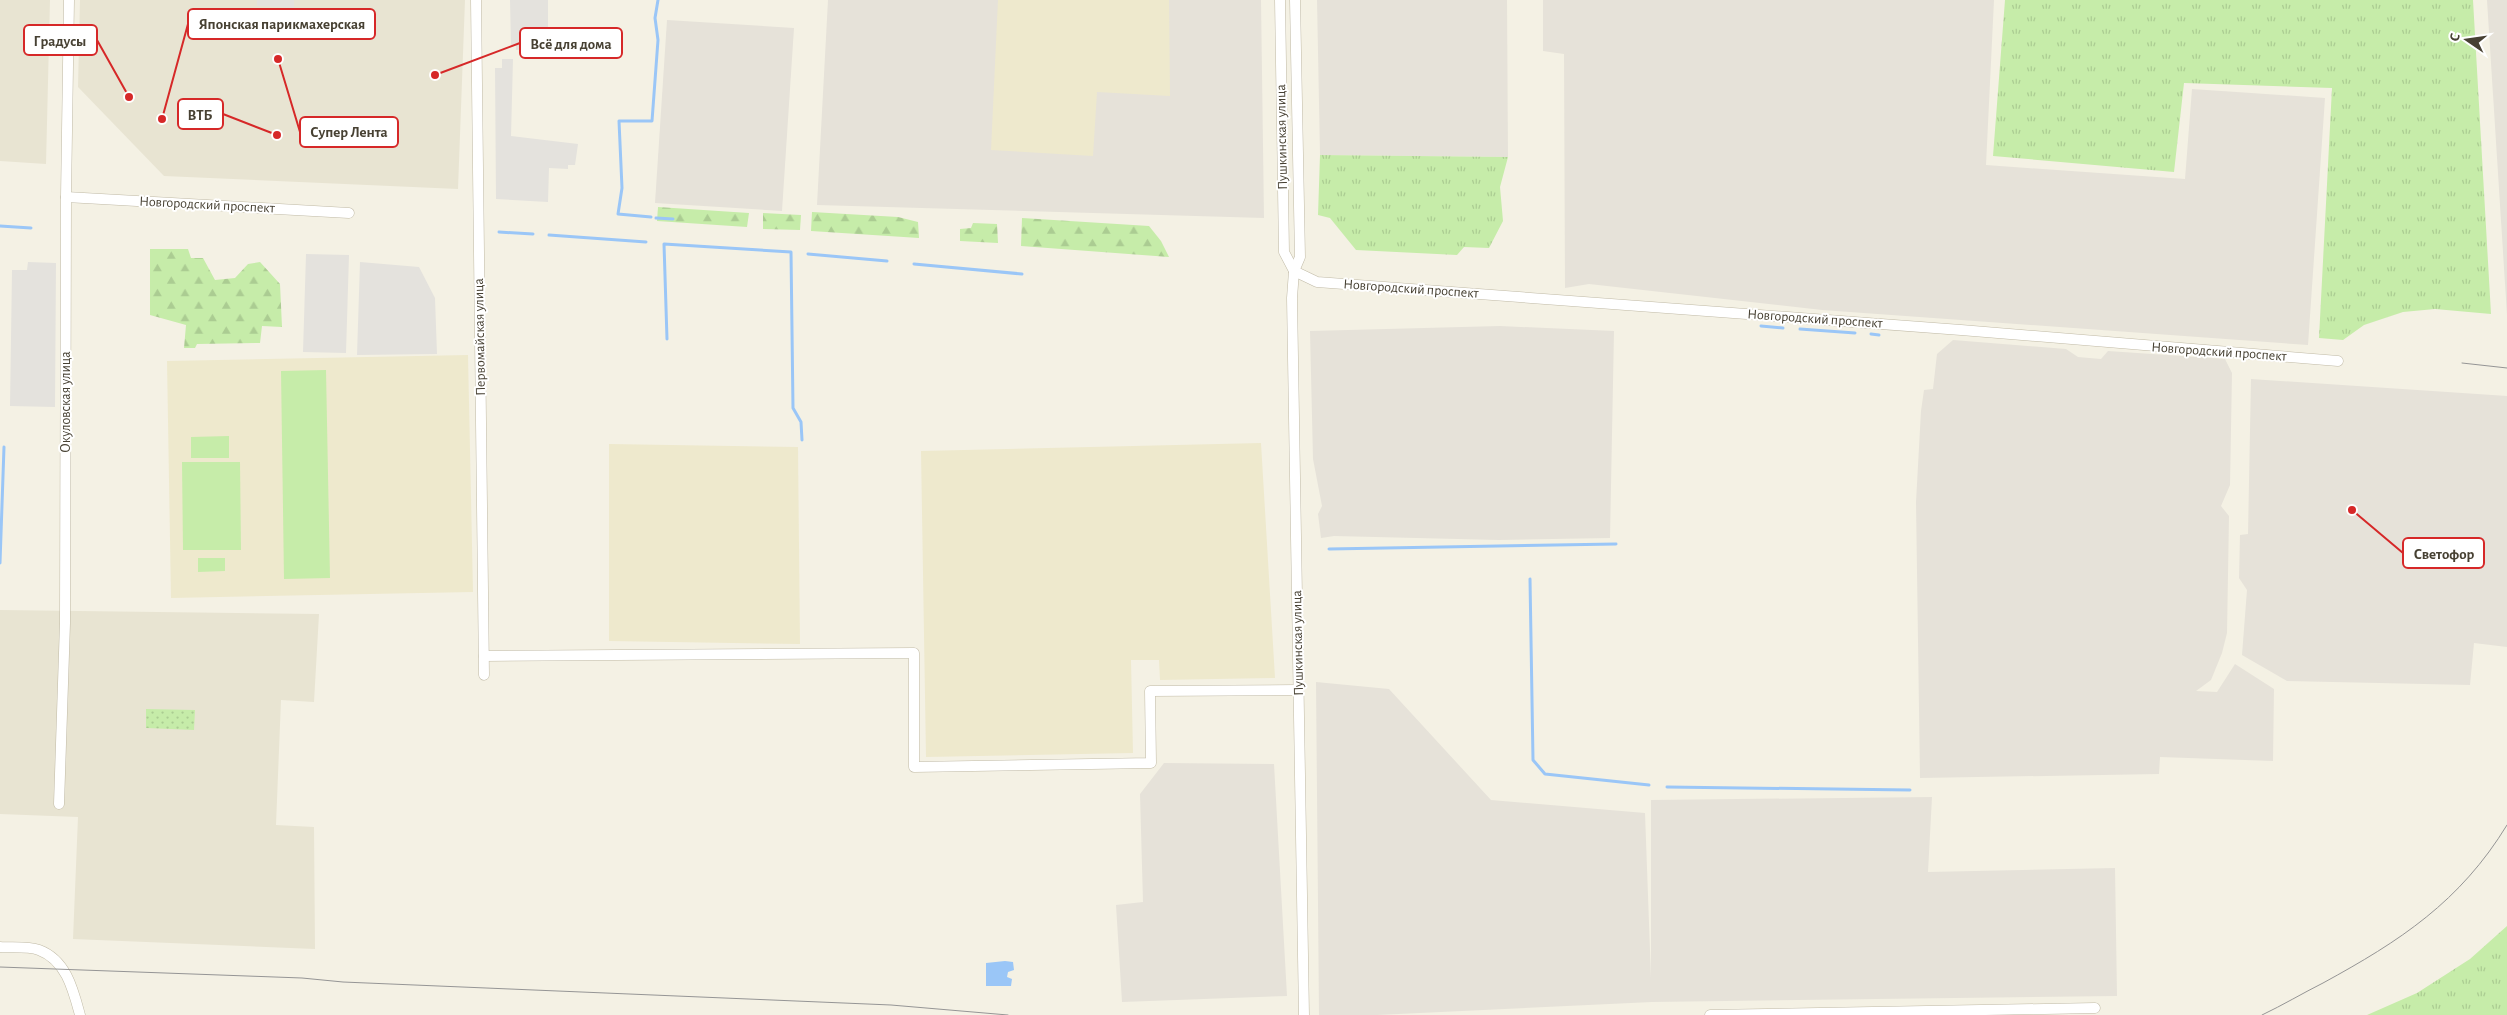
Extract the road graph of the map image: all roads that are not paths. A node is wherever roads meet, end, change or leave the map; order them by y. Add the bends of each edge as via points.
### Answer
1 (69, 0) edge
2 (476, 0) edge
3 (1280, 0) edge
4 (1295, 0) edge
5 (66, 197) junction
6 (349, 213) dead end
7 (1294, 271) junction
8 (2338, 361) dead end
9 (484, 656) junction
10 (484, 675) dead end
11 (1298, 690) junction
12 (58, 804) dead end
13 (0, 947) edge
14 (2095, 1008) dead end
15 (80, 1015) edge
16 (1304, 1015) edge
17 (1710, 1015) edge

1 - 5 street, Окуловская улица
2 - 9 street, Первомайская улица
3 - 7 street, Пушкинская улица via 1284,252
4 - 7 street, Пушкинская улица via 1300,256
5 - 6 street, Новгородский проспект
5 - 12 street, Окуловская улица via 65,623
7 - 8 street, Новгородский проспект via 1317,282
7 - 11 street, Пушкинская улица
9 - 10 street, Первомайская улица
9 - 11 street via 914,653 914,767 1151,763 1150,691
11 - 16 street, Пушкинская улица
13 - 15 street via 38,949 61,964
14 - 17 street

